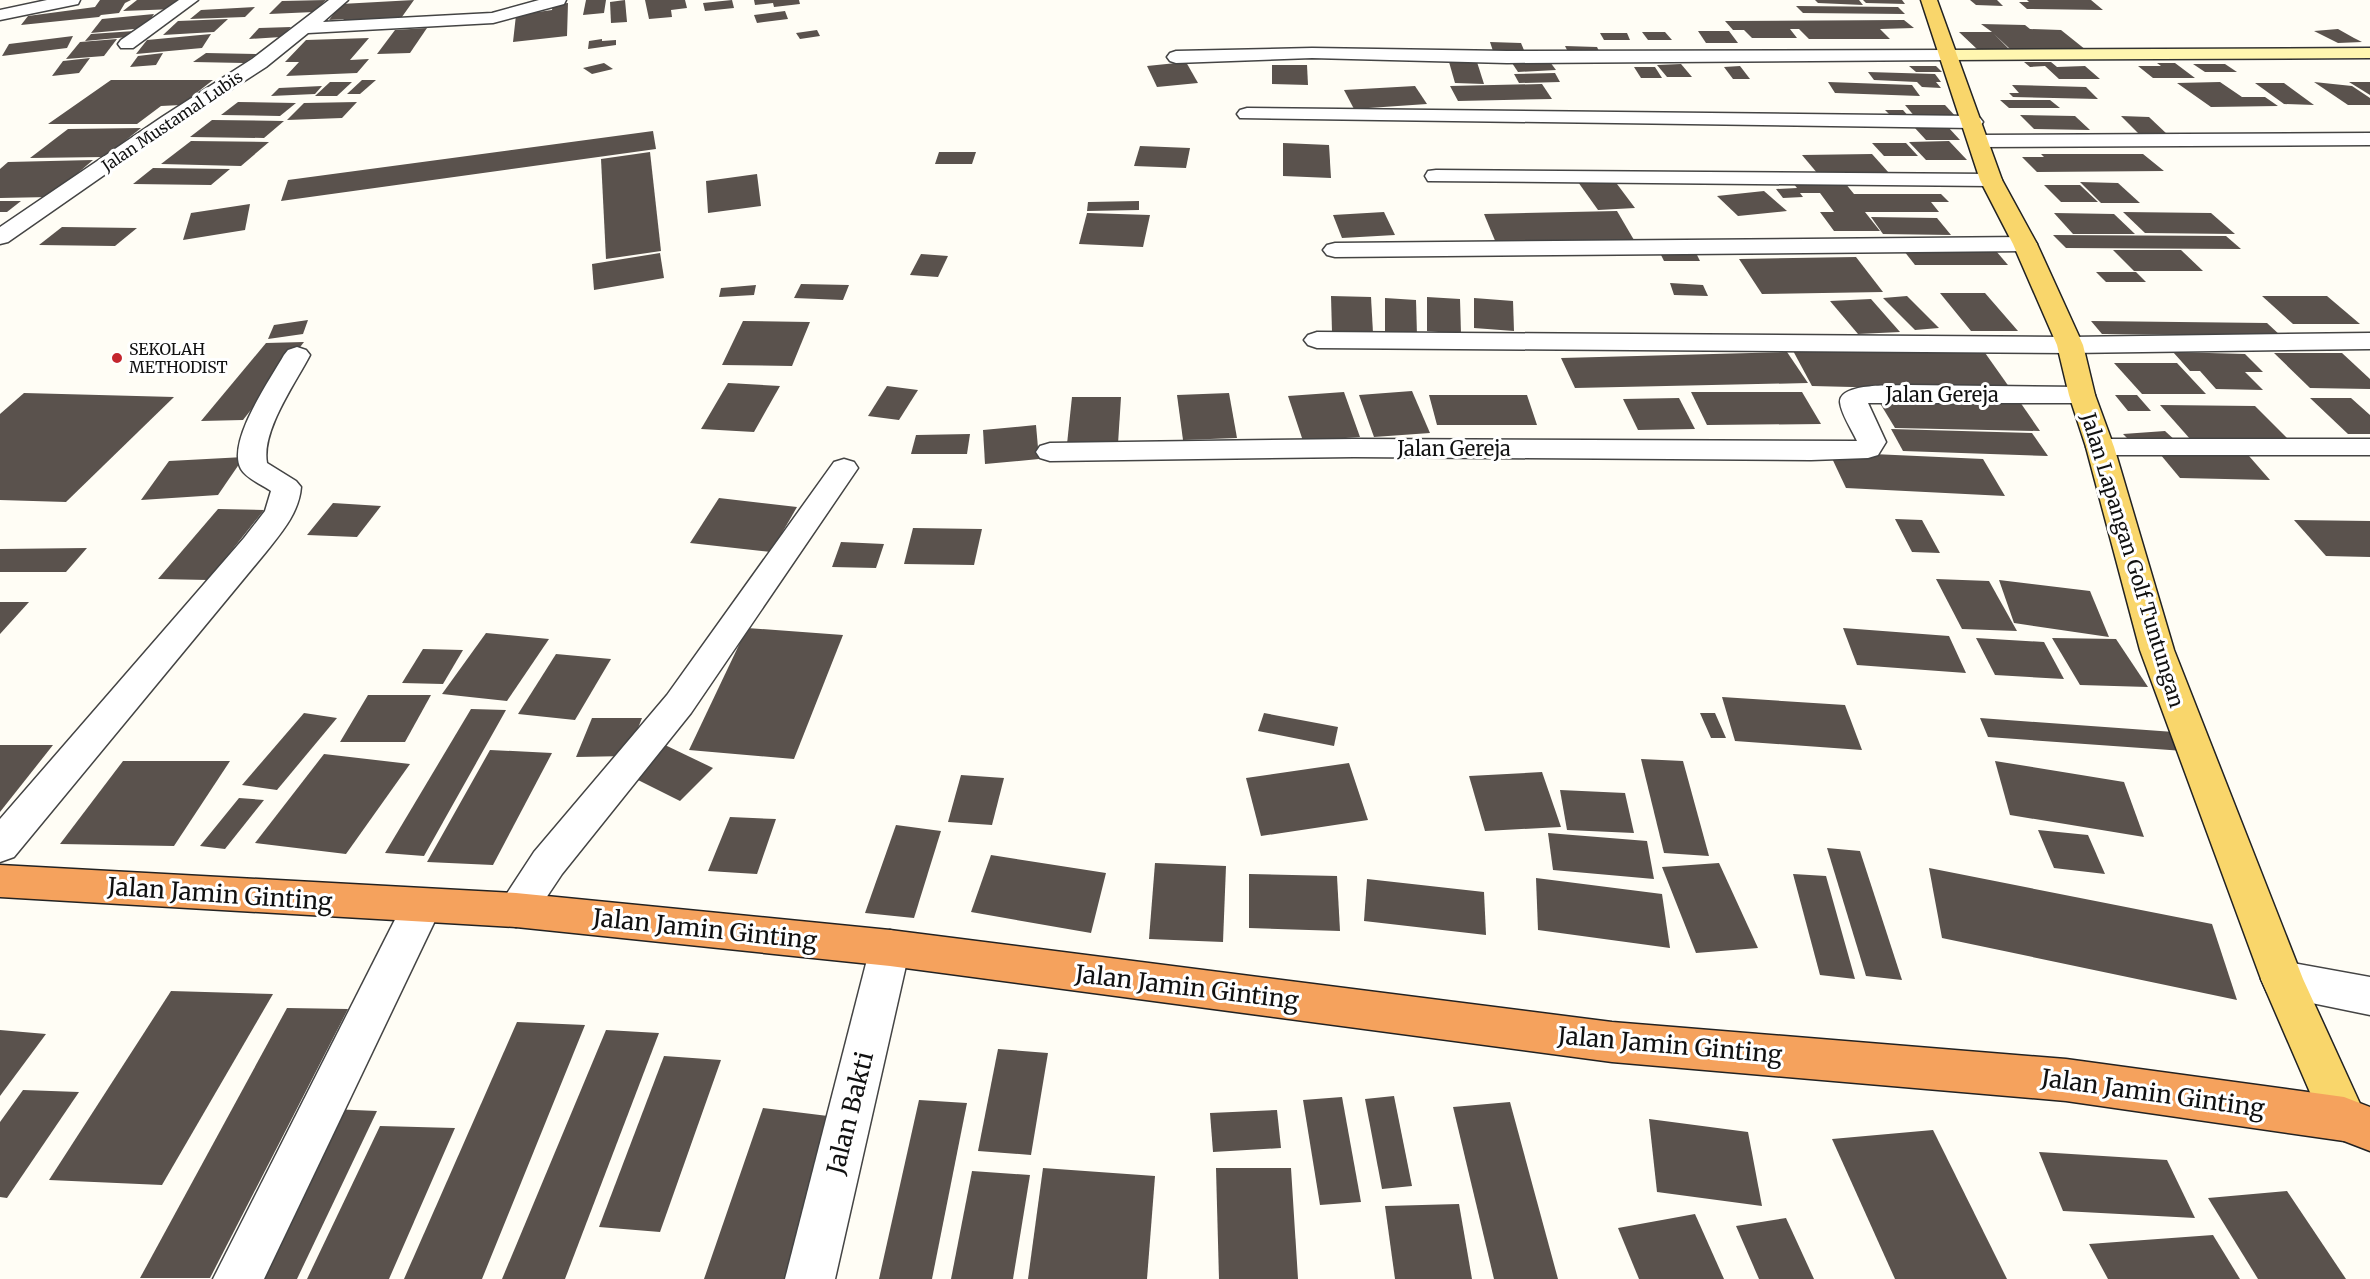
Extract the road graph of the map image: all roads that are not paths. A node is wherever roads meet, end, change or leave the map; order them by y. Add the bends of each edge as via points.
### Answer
1 (72, 0) edge
2 (189, 0) edge
3 (340, 0) edge
4 (558, 0) edge
5 (1929, 0) edge
6 (0, 15) edge
7 (306, 28) junction
8 (127, 44) dead end
9 (2370, 53) edge
10 (1949, 55) junction
11 (1176, 57) dead end
12 (1247, 114) dead end
13 (1976, 132) junction
14 (2370, 139) edge
15 (1436, 176) dead end
16 (1991, 180) junction
17 (0, 237) edge
18 (2025, 244) junction
19 (1335, 250) dead end
20 (1317, 340) dead end
21 (2370, 341) edge
22 (2070, 345) junction
23 (297, 355) dead end
24 (2082, 395) junction
25 (2100, 447) junction
26 (2370, 447) edge
27 (1050, 452) dead end
28 (844, 468) dead end
29 (0, 846) edge
30 (0, 881) edge
31 (422, 906) junction
32 (516, 910) junction
33 (890, 948) junction
34 (2282, 979) junction
35 (2370, 996) edge
36 (2357, 1124) edge
37 (238, 1279) edge
38 (810, 1279) edge

1 - 6 street
2 - 8 street
3 - 7 street, Jalan Mustamal Lubis
4 - 7 street via 493,18
5 - 10 main road, Jalan Lapangan Golf Tuntungan
7 - 17 street, Jalan Mustamal Lubis
9 - 10 street
10 - 11 street via 1508,57 1312,53
10 - 13 main road, Jalan Lapangan Golf Tuntungan
12 - 13 street
13 - 14 street
13 - 16 main road, Jalan Lapangan Golf Tuntungan
15 - 16 street
16 - 18 main road, Jalan Lapangan Golf Tuntungan
18 - 19 street
18 - 22 main road, Jalan Lapangan Golf Tuntungan
20 - 22 street
21 - 22 street
22 - 24 main road, Jalan Lapangan Golf Tuntungan
23 - 29 street via 256,432 251,451 254,467 286,487 280,510 255,545
24 - 25 main road, Jalan Lapangan Golf Tuntungan
24 - 27 street, Jalan Gereja via 1861,394 1854,398 1854,405 1865,447 1799,451 1354,448
25 - 26 street
25 - 34 main road, Jalan Lapangan Golf Tuntungan via 2157,650
28 - 32 street via 679,704 548,863
30 - 31 highway, Jalan Jamin Ginting
31 - 32 highway, Jalan Jamin Ginting
31 - 37 street
32 - 33 highway, Jalan Jamin Ginting
33 - 36 highway, Jalan Jamin Ginting via 1612,1042 2066,1080
33 - 38 street, Jalan Bakti
34 - 35 street
34 - 36 main road, Jalan Lapangan Golf Tuntungan

